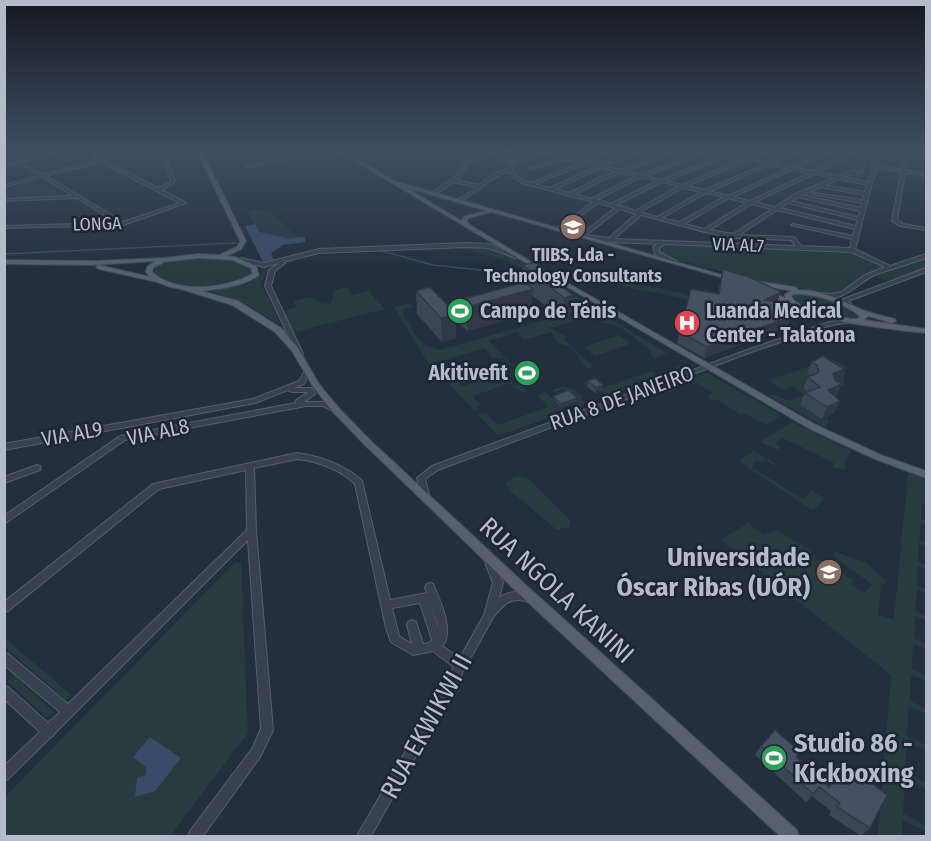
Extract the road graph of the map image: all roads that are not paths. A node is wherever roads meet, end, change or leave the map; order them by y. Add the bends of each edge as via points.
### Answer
1 (66, 190) edge
2 (162, 190) edge
3 (218, 190) edge
4 (406, 190) edge
5 (420, 190) edge
6 (439, 190) edge
7 (477, 190) edge
8 (556, 190) edge
9 (580, 190) edge
10 (613, 190) edge
11 (643, 190) edge
12 (676, 190) edge
13 (696, 190) edge
14 (708, 190) edge
15 (744, 190) edge
16 (776, 190) edge
17 (809, 190) edge
18 (848, 190) edge
19 (868, 190) edge
20 (900, 190) edge
21 (704, 192) junction
22 (804, 192) junction
23 (433, 194) junction
24 (572, 194) junction
25 (867, 194) junction
26 (797, 195) junction
27 (77, 197) junction
28 (726, 198) junction
29 (4, 200) edge
30 (595, 200) junction
31 (458, 201) junction
32 (786, 201) junction
33 (865, 202) junction
34 (749, 203) junction
35 (613, 205) junction
36 (620, 207) junction
37 (775, 209) junction
38 (863, 210) junction
39 (638, 213) junction
40 (504, 214) junction
41 (658, 218) junction
42 (860, 219) junction
43 (123, 224) junction
44 (680, 224) junction
45 (793, 225) dead end
46 (4, 226) edge
47 (858, 228) junction
48 (470, 229) junction
49 (559, 229) junction
50 (927, 229) edge
51 (705, 231) junction
52 (582, 236) junction
53 (734, 236) junction
54 (855, 238) junction
55 (610, 240) junction
56 (670, 242) junction
57 (800, 247) junction
58 (852, 249) junction
59 (206, 256) junction
60 (927, 256) edge
61 (187, 257) junction
62 (294, 257) junction
63 (519, 258) junction
64 (241, 261) junction
65 (4, 262) edge
66 (675, 262) junction
67 (37, 263) junction
68 (890, 268) junction
69 (704, 270) junction
70 (927, 270) edge
71 (872, 274) junction
72 (161, 282) junction
73 (891, 283) junction
74 (179, 286) junction
75 (814, 293) junction
76 (796, 306) junction
77 (853, 308) junction
78 (850, 321) junction
79 (927, 330) edge
80 (708, 366) junction
81 (306, 369) junction
82 (279, 392) junction
83 (283, 407) junction
84 (335, 409) junction
85 (207, 410) junction
86 (133, 423) junction
87 (207, 423) junction
88 (134, 435) junction
89 (4, 447) edge
90 (250, 466) junction
91 (37, 468) dead end
92 (927, 475) edge
93 (4, 480) edge
94 (428, 500) junction
95 (4, 521) edge
96 (252, 531) junction
97 (483, 551) junction
98 (534, 600) junction
99 (387, 605) junction
100 (4, 608) edge
101 (489, 616) junction
102 (412, 625) dead end
103 (436, 645) junction
104 (419, 649) junction
105 (4, 658) edge
106 (461, 665) junction
107 (4, 691) edge
108 (69, 712) junction
109 (48, 732) junction
110 (4, 775) edge
111 (195, 837) edge
112 (364, 837) edge
113 (790, 837) edge

1 - 27 street
2 - 43 street, LONGA via 184,203
3 - 59 main road via 243,241 231,253
4 - 48 main road
5 - 23 main road
6 - 23 street
7 - 31 street
8 - 24 street
9 - 24 street
10 - 30 street
11 - 35 street
12 - 39 street
13 - 21 street
14 - 21 street
15 - 28 street
16 - 34 street
17 - 22 street
18 - 25 street
19 - 25 street
20 - 50 street via 894,220
21 - 28 street
21 - 41 street
22 - 26 street
22 - 33 street
23 - 31 main road
24 - 30 street
25 - 33 street
26 - 32 street
26 - 38 street
27 - 29 street
27 - 43 street
28 - 34 street
28 - 44 street
30 - 35 street
30 - 49 street
31 - 40 main road
32 - 37 street
32 - 42 street
33 - 38 street
34 - 37 street
34 - 51 street
35 - 36 street
36 - 39 street
36 - 52 street
37 - 47 street
37 - 53 street
38 - 42 street
39 - 41 street
39 - 55 street
40 - 48 main road via 469,215 464,222
40 - 49 main road
41 - 44 street
42 - 47 street
43 - 46 street, LONGA
44 - 51 street
45 - 54 street
47 - 54 street
48 - 63 main road
49 - 52 main road
51 - 53 street
52 - 55 street, VIA AL7
52 - 66 main road
53 - 57 street via 793,239
54 - 58 street
55 - 56 street, VIA AL7
56 - 57 street, VIA AL7
56 - 66 street via 658,245 656,250
57 - 58 street, VIA AL7
58 - 68 street, VIA AL7
59 - 61 main road
59 - 64 main road
60 - 68 street
61 - 67 main road
61 - 72 main road via 162,260 150,267 151,276
62 - 63 street via 319,251 477,245
62 - 64 street via 264,265
62 - 81 street, RUA NGOLA KANINI via 272,270 268,286
63 - 80 main road
64 - 74 main road via 256,271 243,283 209,288
65 - 67 main road
66 - 69 main road
67 - 72 main road via 110,269
68 - 71 street
69 - 75 main road
69 - 76 main road via 743,282
70 - 73 street
71 - 73 street via 876,280
71 - 75 street via 840,295
72 - 74 main road
73 - 77 street via 843,300
74 - 81 main road, RUA NGOLA KANINI via 222,298 254,313 287,340
75 - 76 main road via 789,293 787,300
75 - 77 main road
76 - 78 main road
77 - 78 main road via 864,318
77 - 79 main road
78 - 79 main road
78 - 80 street, RUA 8 DE JANEIRO via 831,323
80 - 92 main road via 827,434
80 - 94 street, RUA 8 DE JANEIRO via 435,468 422,478
81 - 82 street, VIA AL9 via 302,382
81 - 84 main road, RUA NGOLA KANINI
82 - 83 street via 301,388 311,394 308,399
82 - 85 street, VIA AL9
83 - 84 street, VIA AL8 via 315,403
83 - 87 street, VIA AL8
84 - 94 main road, RUA NGOLA KANINI
85 - 86 street, VIA AL9
85 - 87 street via 216,414
86 - 88 street via 122,433
86 - 89 street, VIA AL9
87 - 88 street, VIA AL8
88 - 95 street, VIA AL8 via 110,445
90 - 96 street
90 - 99 street via 302,456 356,479
90 - 100 street via 156,486
91 - 93 street
94 - 97 main road, RUA NGOLA KANINI
96 - 108 street
96 - 111 street via 267,730 256,753
97 - 98 main road, RUA NGOLA KANINI
97 - 101 street, RUA EKWIKWI II via 498,583
98 - 101 street, RUA EKWIKWI II via 509,596
98 - 113 main road, RUA NGOLA KANINI
99 - 103 street via 429,593
99 - 104 street via 395,639 405,647
101 - 106 street, RUA EKWIKWI II
102 - 104 street
103 - 104 street
103 - 106 street
105 - 108 street
106 - 112 street, RUA EKWIKWI II
107 - 109 street
108 - 109 street
109 - 110 street

